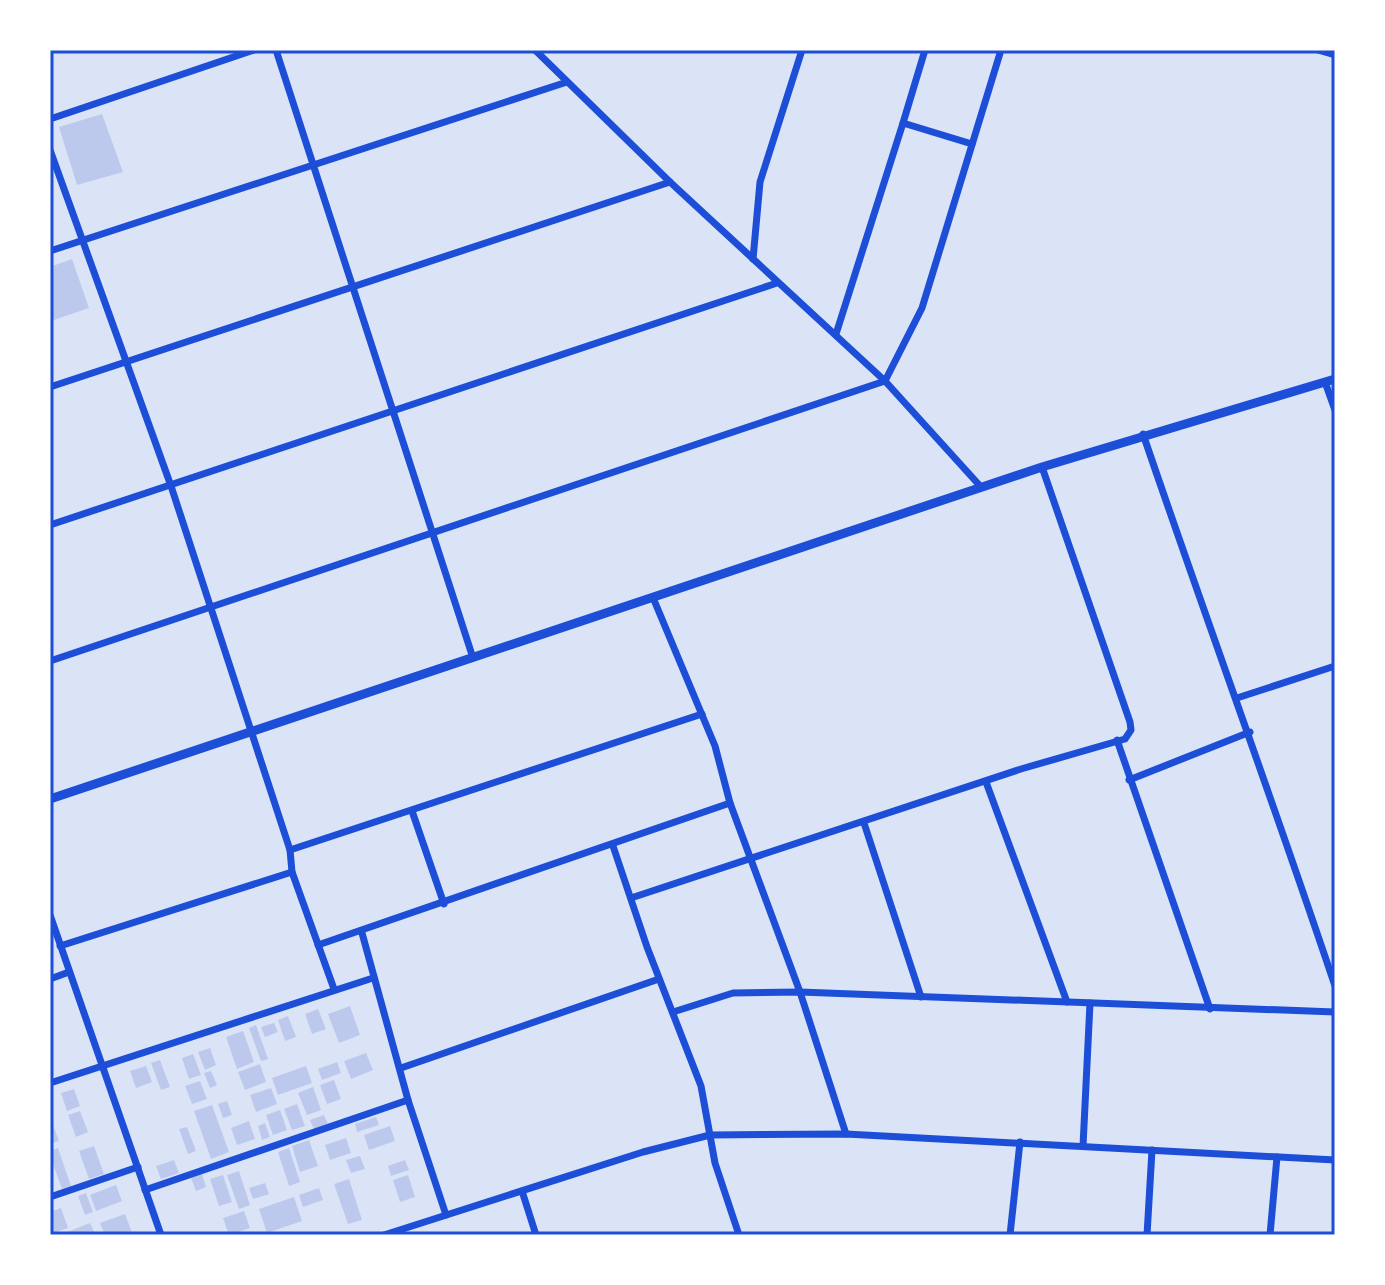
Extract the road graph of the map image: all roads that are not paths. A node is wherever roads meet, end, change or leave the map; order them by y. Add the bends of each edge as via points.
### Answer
1 (254, 50) edge
2 (276, 50) edge
3 (535, 50) edge
4 (802, 50) edge
5 (925, 50) edge
6 (1001, 50) edge
7 (1318, 50) edge
8 (1335, 55) edge
9 (567, 82) junction
10 (50, 119) edge
11 (903, 123) junction
12 (972, 144) junction
13 (50, 150) edge
14 (313, 165) junction
15 (670, 182) junction
16 (82, 240) junction
17 (50, 251) edge
18 (753, 259) junction
19 (777, 283) junction
20 (353, 287) junction
21 (836, 334) junction
22 (128, 363) junction
23 (1330, 380) edge
24 (885, 381) junction
25 (50, 387) edge
26 (1335, 410) edge
27 (395, 413) junction
28 (1143, 434) junction
29 (1042, 467) junction
30 (171, 486) junction
31 (981, 487) junction
32 (50, 525) edge
33 (433, 533) junction
34 (654, 600) junction
35 (213, 609) junction
36 (473, 658) junction
37 (50, 661) edge
38 (1335, 666) edge
39 (1237, 698) junction
40 (702, 714) junction
41 (249, 731) junction
42 (1250, 732) junction
43 (1117, 740) junction
44 (1129, 780) junction
45 (986, 782) junction
46 (50, 799) edge
47 (730, 803) junction
48 (412, 811) junction
49 (864, 823) junction
50 (613, 846) junction
51 (290, 850) junction
52 (753, 860) junction
53 (292, 872) junction
54 (631, 898) junction
55 (444, 904) junction
56 (50, 915) edge
57 (362, 933) junction
58 (318, 945) junction
59 (60, 946) junction
60 (69, 972) junction
61 (373, 978) junction
62 (50, 979) edge
63 (659, 979) junction
64 (1335, 986) edge
65 (334, 989) junction
66 (800, 992) junction
67 (921, 997) junction
68 (1067, 1002) junction
69 (1090, 1003) junction
70 (1210, 1009) junction
71 (673, 1012) junction
72 (1335, 1012) edge
73 (101, 1068) junction
74 (401, 1068) junction
75 (50, 1083) edge
76 (408, 1100) junction
77 (846, 1134) junction
78 (710, 1135) junction
79 (1020, 1142) junction
80 (1083, 1146) junction
81 (1152, 1150) junction
82 (1277, 1157) junction
83 (1335, 1160) edge
84 (138, 1167) junction
85 (145, 1190) junction
86 (522, 1191) junction
87 (50, 1197) edge
88 (446, 1215) junction
89 (161, 1235) edge
90 (384, 1235) edge
91 (536, 1235) edge
92 (739, 1235) edge
93 (1010, 1235) edge
94 (1147, 1235) edge
95 (1270, 1235) edge

1 - 10 street
2 - 14 street
3 - 9 street
4 - 18 street via 760,182
5 - 11 street
6 - 12 street
7 - 8 street
9 - 14 street
9 - 15 street
11 - 12 street
11 - 21 street
12 - 24 street via 922,308
13 - 16 street
14 - 16 street
14 - 20 street
15 - 18 street
15 - 20 street
16 - 17 street
16 - 22 street
18 - 19 street
19 - 21 street
19 - 27 street
20 - 22 street
20 - 27 street
21 - 24 street
22 - 25 street
22 - 30 street
23 - 26 street
23 - 28 street
24 - 31 street
24 - 33 street
27 - 30 street
27 - 33 street
28 - 29 street
28 - 39 street
29 - 31 street
29 - 43 street via 1130,722 1125,739
30 - 32 street
30 - 35 street
31 - 34 street
33 - 35 street
33 - 36 street
34 - 36 street
34 - 40 street
35 - 37 street
35 - 41 street
36 - 41 street
38 - 39 street
39 - 42 street
40 - 47 street
40 - 48 street
41 - 46 street
41 - 51 street
42 - 44 street
42 - 64 street
43 - 44 street
43 - 45 street
44 - 70 street
45 - 49 street
45 - 68 street
47 - 50 street
47 - 52 street
48 - 51 street
48 - 55 street
49 - 52 street
49 - 67 street
50 - 54 street
50 - 55 street
51 - 53 street
52 - 54 street
52 - 66 street
53 - 58 street
53 - 59 street
54 - 63 street
55 - 57 street
56 - 59 street
57 - 58 street
57 - 61 street
58 - 65 street
59 - 60 street
60 - 62 street
60 - 73 street
61 - 65 street
61 - 74 street
63 - 71 street
63 - 74 street
65 - 73 street
66 - 67 street
66 - 71 street via 733,993
66 - 77 street
67 - 68 street
68 - 69 street
69 - 70 street
69 - 80 street
70 - 72 street
71 - 78 street via 701,1086
73 - 75 street
73 - 84 street
74 - 76 street
76 - 85 street
76 - 88 street
77 - 78 street
77 - 79 street
78 - 86 street
78 - 92 street
79 - 80 street
79 - 93 street
80 - 81 street
81 - 82 street
81 - 94 street
82 - 83 street
82 - 95 street
84 - 85 street
84 - 87 street
85 - 89 street
86 - 88 street
86 - 91 street
88 - 90 street

